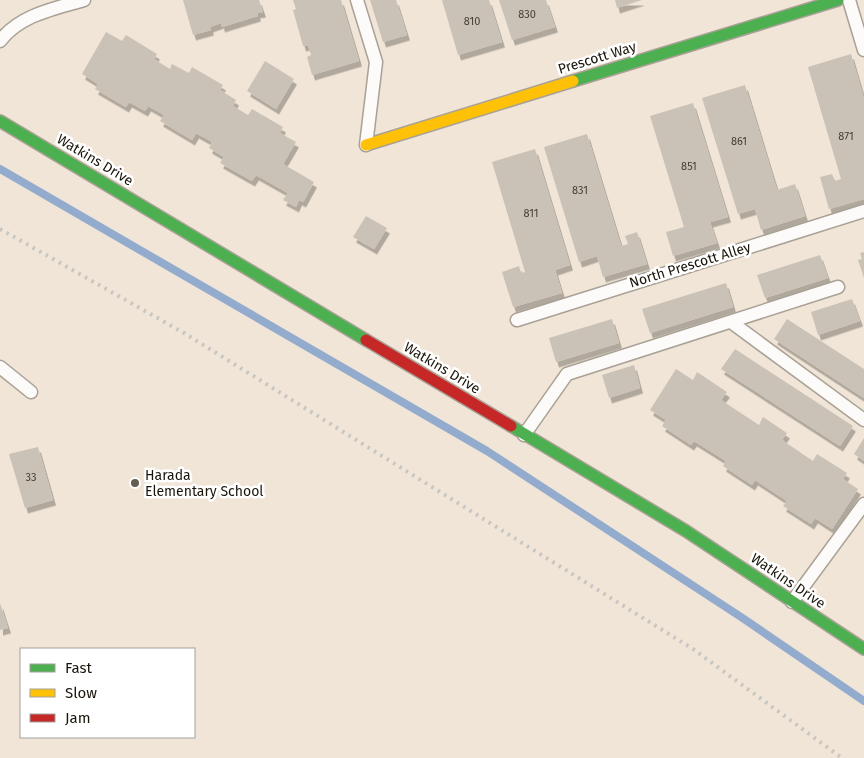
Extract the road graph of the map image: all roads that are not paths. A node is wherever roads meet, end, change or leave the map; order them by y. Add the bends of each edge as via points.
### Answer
1 (84, 0) edge
2 (357, 0) edge
3 (838, 0) edge
4 (849, 0) edge
5 (0, 41) edge
6 (864, 50) edge
7 (0, 121) edge
8 (366, 145) joint
9 (864, 211) edge
10 (838, 287) dead end
11 (517, 320) dead end
12 (731, 322) junction
13 (0, 367) edge
14 (31, 392) dead end
15 (864, 420) edge
16 (524, 435) junction
17 (864, 504) edge
18 (792, 602) junction
19 (864, 649) edge

1 - 5 lane via 34,15 8,30
2 - 8 lane via 376,62
3 - 8 street, Prescott Way
4 - 6 lane
7 - 16 street, Watkins Drive
9 - 11 lane, North Prescott Alley
10 - 12 lane
12 - 15 lane
12 - 16 lane via 567,374
13 - 14 lane
16 - 18 street, Watkins Drive via 686,531
17 - 18 lane
18 - 19 street, Watkins Drive

